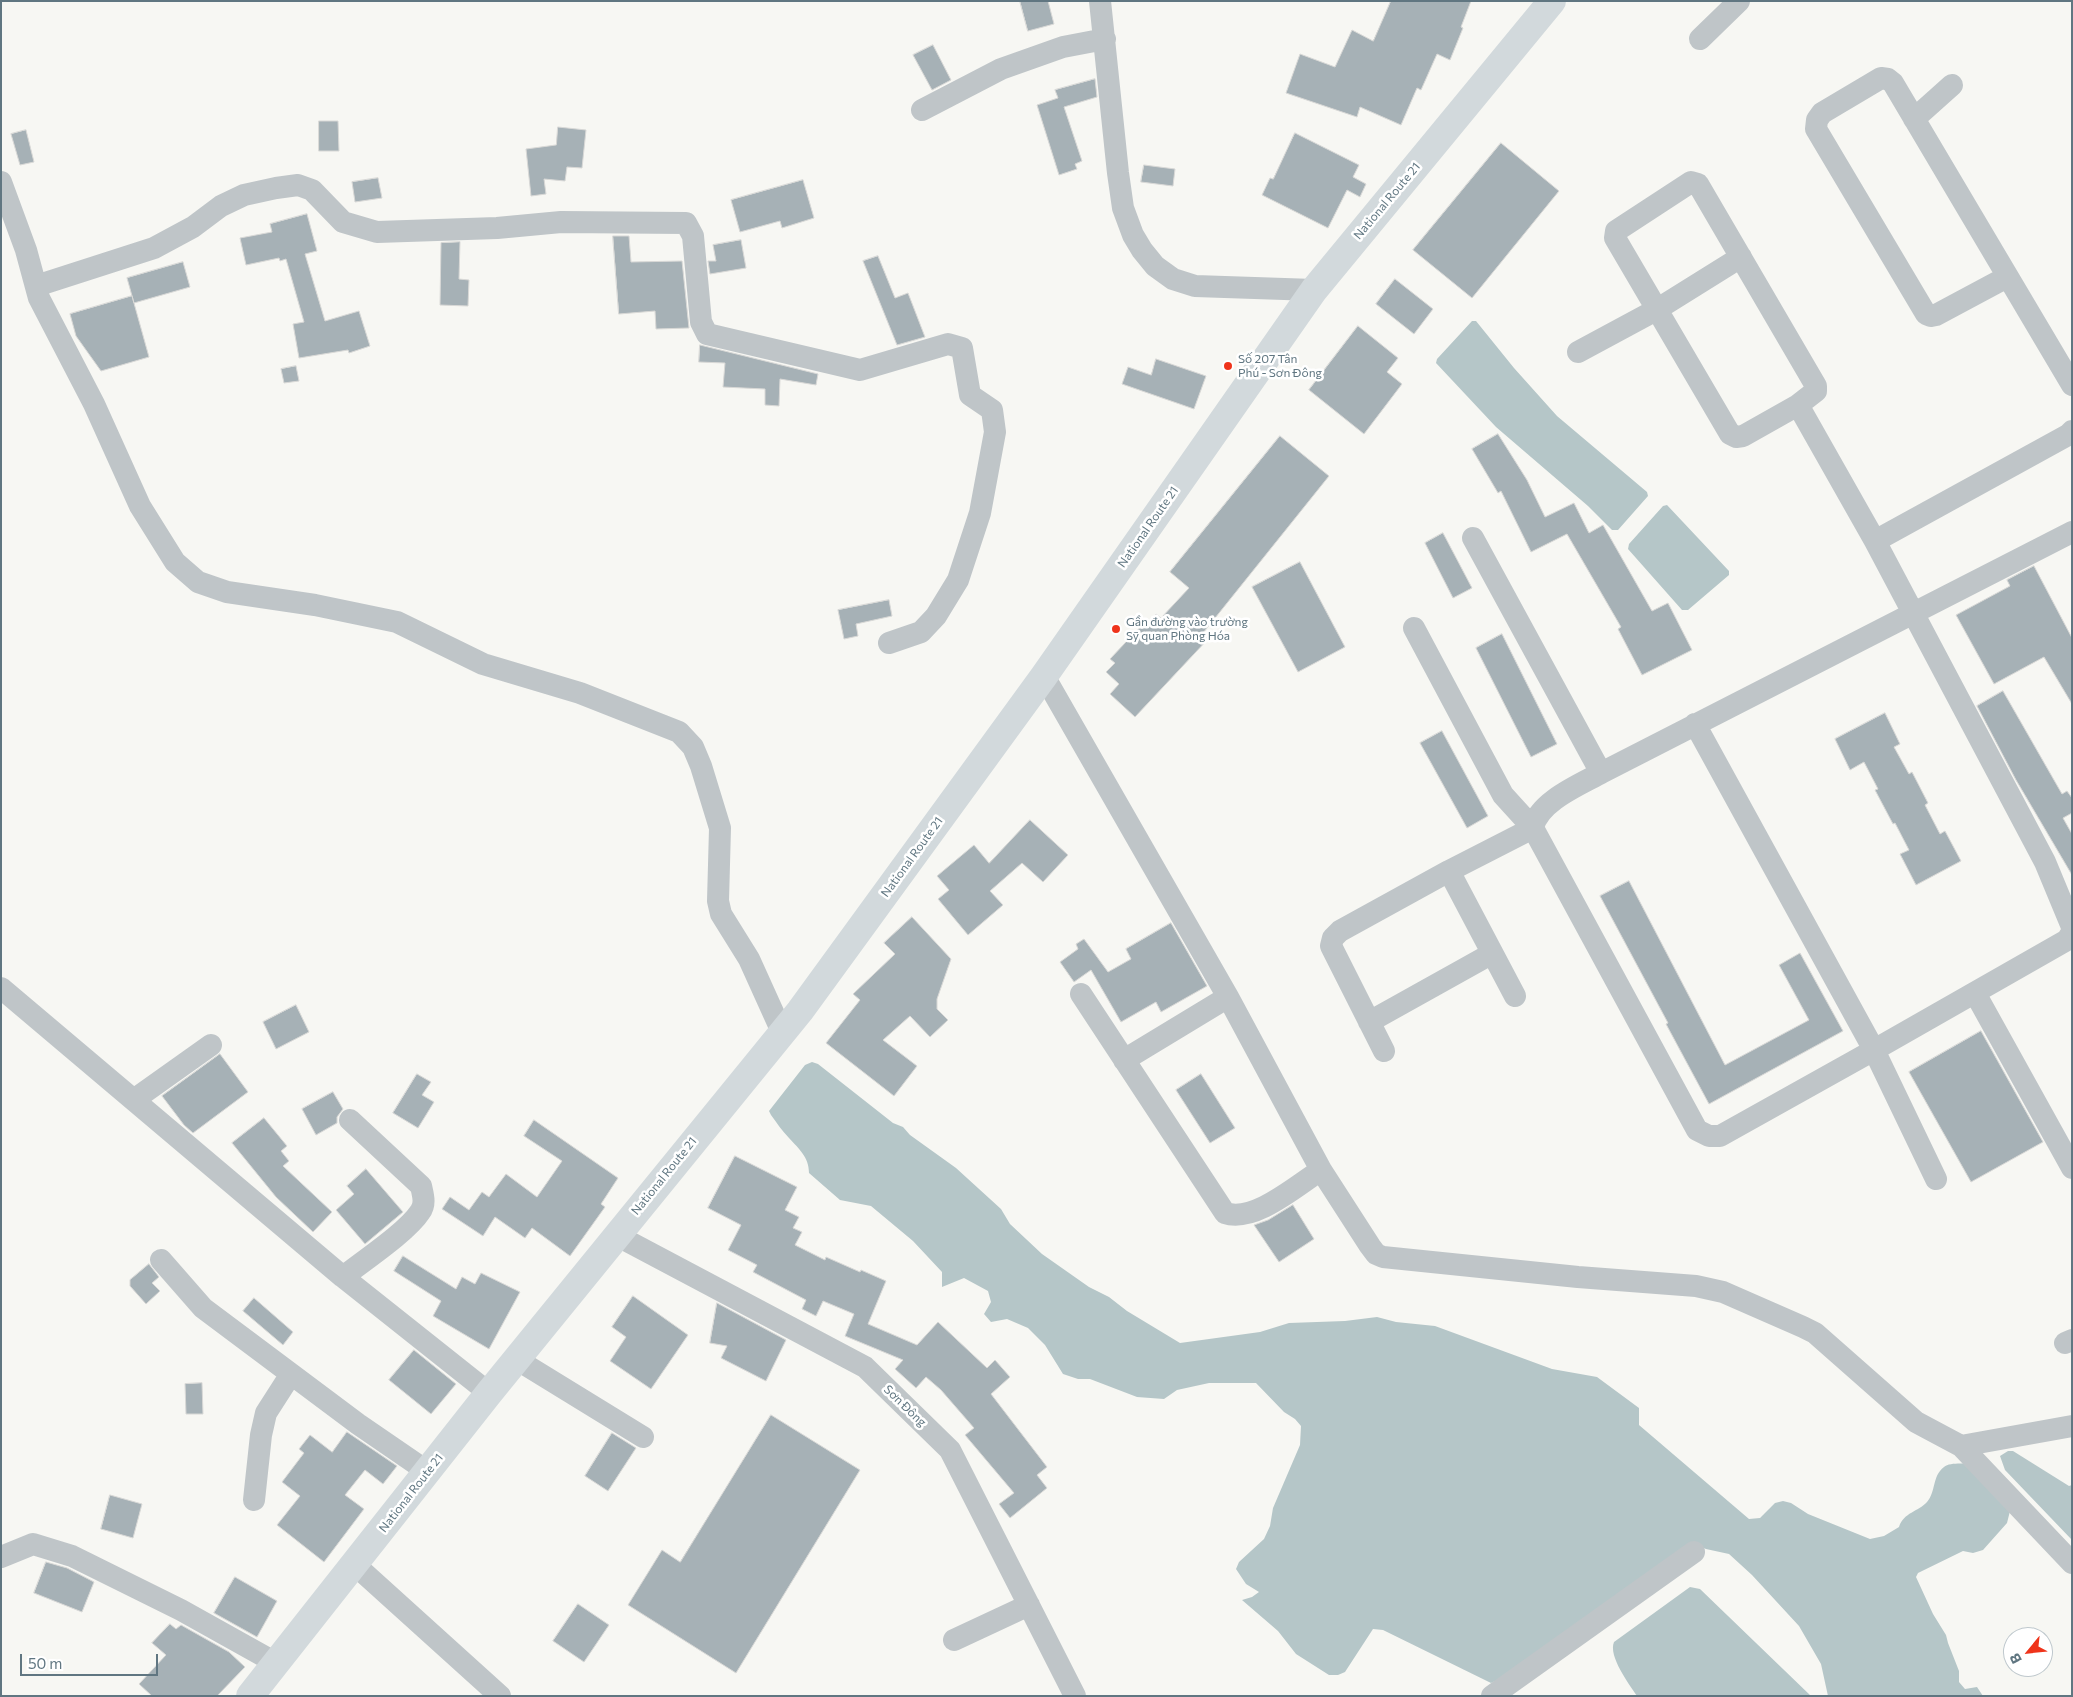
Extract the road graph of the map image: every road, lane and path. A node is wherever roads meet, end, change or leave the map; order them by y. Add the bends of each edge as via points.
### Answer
1 (1100, 1) edge
2 (1739, 1) edge
3 (1551, 2) edge
4 (1105, 39) junction
5 (1700, 39) dead end
6 (1952, 85) dead end
7 (922, 110) dead end
8 (1914, 119) junction
9 (1, 182) edge
10 (1741, 257) junction
11 (2007, 277) junction
12 (36, 286) junction
13 (1314, 290) junction
14 (1656, 310) junction
15 (1578, 352) dead end
16 (2072, 385) edge
17 (1798, 405) junction
18 (2072, 431) edge
19 (2072, 532) edge
20 (1472, 538) dead end
21 (1875, 542) junction
22 (1913, 615) junction
23 (1414, 628) dead end
24 (889, 643) dead end
25 (1044, 676) junction
26 (1695, 724) junction
27 (1601, 773) junction
28 (1533, 828) junction
29 (1449, 871) junction
30 (2072, 927) edge
31 (2072, 932) edge
32 (1492, 954) junction
33 (1, 988) edge
34 (1974, 993) junction
35 (1081, 994) dead end
36 (1515, 996) dead end
37 (1228, 997) junction
38 (1369, 1022) junction
39 (782, 1032) junction
40 (211, 1045) dead end
41 (1874, 1050) junction
42 (1384, 1051) dead end
43 (1124, 1060) junction
44 (135, 1100) junction
45 (350, 1120) dead end
46 (2072, 1168) edge
47 (1321, 1170) junction
48 (1936, 1179) dead end
49 (616, 1235) junction
50 (160, 1260) dead end
51 (343, 1276) junction
52 (516, 1359) junction
53 (291, 1374) junction
54 (489, 1393) junction
55 (2072, 1426) edge
56 (643, 1437) dead end
57 (1960, 1446) junction
58 (428, 1472) junction
59 (254, 1500) dead end
60 (1694, 1552) dead end
61 (1, 1557) edge
62 (2072, 1563) edge
63 (354, 1564) junction
64 (1029, 1604) junction
65 (954, 1640) dead end
66 (276, 1663) junction
67 (250, 1696) edge
68 (500, 1696) edge
69 (1075, 1696) edge
70 (1492, 1696) edge

1 - 4 street
2 - 5 street
3 - 13 highway, National Route 21
4 - 7 street via 1063,47 1001,69
4 - 13 street via 1123,208 1132,235 1155,266 1172,278 1195,286
6 - 8 street
8 - 11 street
8 - 11 street via 1892,83 1881,78 1822,113 1816,129 1926,314 1936,315
9 - 12 street
10 - 14 street
10 - 14 street via 1698,184 1691,182 1670,195 1616,231 1615,238
10 - 17 street via 1816,386 1816,391
11 - 16 street
12 - 24 street via 154,248 244,195 291,186 312,190 343,222 376,232 497,228 562,222 686,223 693,236 701,322 707,334 860,370 948,344 962,348 970,395 992,410 995,432 980,513 958,580 936,616 921,632
12 - 39 street via 140,506 175,562 198,582 227,592 398,622 483,664 580,693 679,732 693,747 720,828 718,901 721,914 749,960
13 - 25 highway, National Route 21
14 - 15 street
14 - 17 street via 1730,434 1743,436
17 - 21 street
18 - 21 street
19 - 22 street
20 - 27 street
21 - 22 street
22 - 26 street
22 - 30 street via 2045,862
23 - 28 street via 1503,795
25 - 37 street
25 - 39 highway, National Route 21
26 - 27 street
26 - 41 street
27 - 28 street via 1552,802 1535,818
28 - 29 street
28 - 41 street via 1697,1130 1709,1136 1720,1136
29 - 32 street
29 - 38 street via 1340,931 1333,938 1330,946
31 - 34 street via 2067,940
32 - 36 street
32 - 38 street
33 - 44 street
34 - 41 street
34 - 46 street
35 - 43 street
37 - 43 street
37 - 47 street
38 - 42 street
39 - 49 highway, National Route 21
40 - 44 street
41 - 48 street
43 - 47 street via 1224,1213 1234,1216 1258,1210
44 - 51 street
45 - 51 street via 421,1186 424,1200 421,1212 406,1227
47 - 57 street via 1376,1254 1578,1277 1696,1286 1723,1292 1814,1333 1908,1416
49 - 52 highway, National Route 21
49 - 64 street, Sơn Đông via 865,1367 950,1450
50 - 53 street via 203,1308
51 - 54 street
52 - 54 highway, National Route 21
52 - 56 street
53 - 58 street
53 - 59 street via 266,1413 260,1435
54 - 58 highway, National Route 21
55 - 57 street
57 - 62 street
58 - 63 highway, National Route 21
60 - 70 street
61 - 66 street via 33,1544 72,1556 181,1610
63 - 66 highway, National Route 21
63 - 68 street
64 - 65 street
64 - 69 street, Sơn Đông
66 - 67 highway, National Route 21

